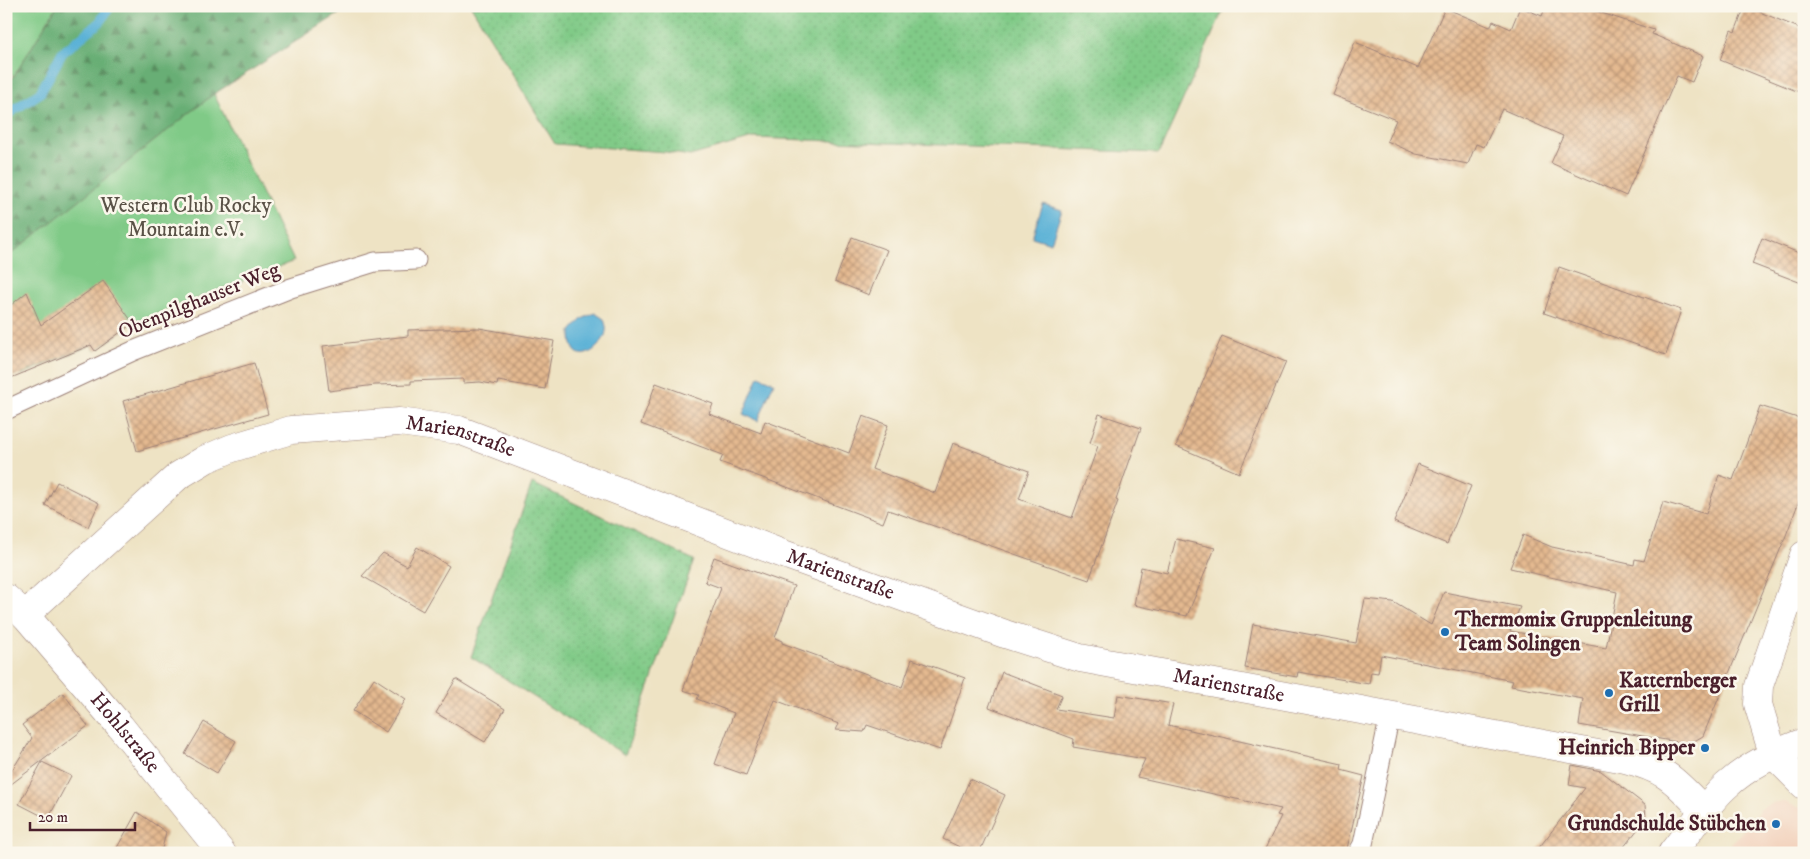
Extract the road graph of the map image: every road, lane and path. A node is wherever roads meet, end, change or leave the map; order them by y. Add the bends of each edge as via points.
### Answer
1 (416, 260) dead end
2 (6, 410) edge
3 (1802, 568) edge
4 (16, 607) edge
5 (1390, 715) junction
6 (1804, 742) edge
7 (1773, 754) junction
8 (1804, 785) edge
9 (1704, 811) junction
10 (222, 853) edge
11 (1358, 853) edge
12 (1672, 853) edge

1 - 2 lane, Obenpilghauser Weg via 375,262 291,288 133,351
3 - 7 street via 1758,686 1758,704
4 - 5 street, Marienstraße via 171,482 206,459 291,430 399,422 460,430 786,555 1080,658
4 - 10 street, Hohlstraße via 120,726
5 - 9 street, Marienstraße via 1640,763 1676,781
5 - 11 lane via 1363,844
6 - 7 street
7 - 8 street
7 - 9 street via 1725,787
9 - 12 street

